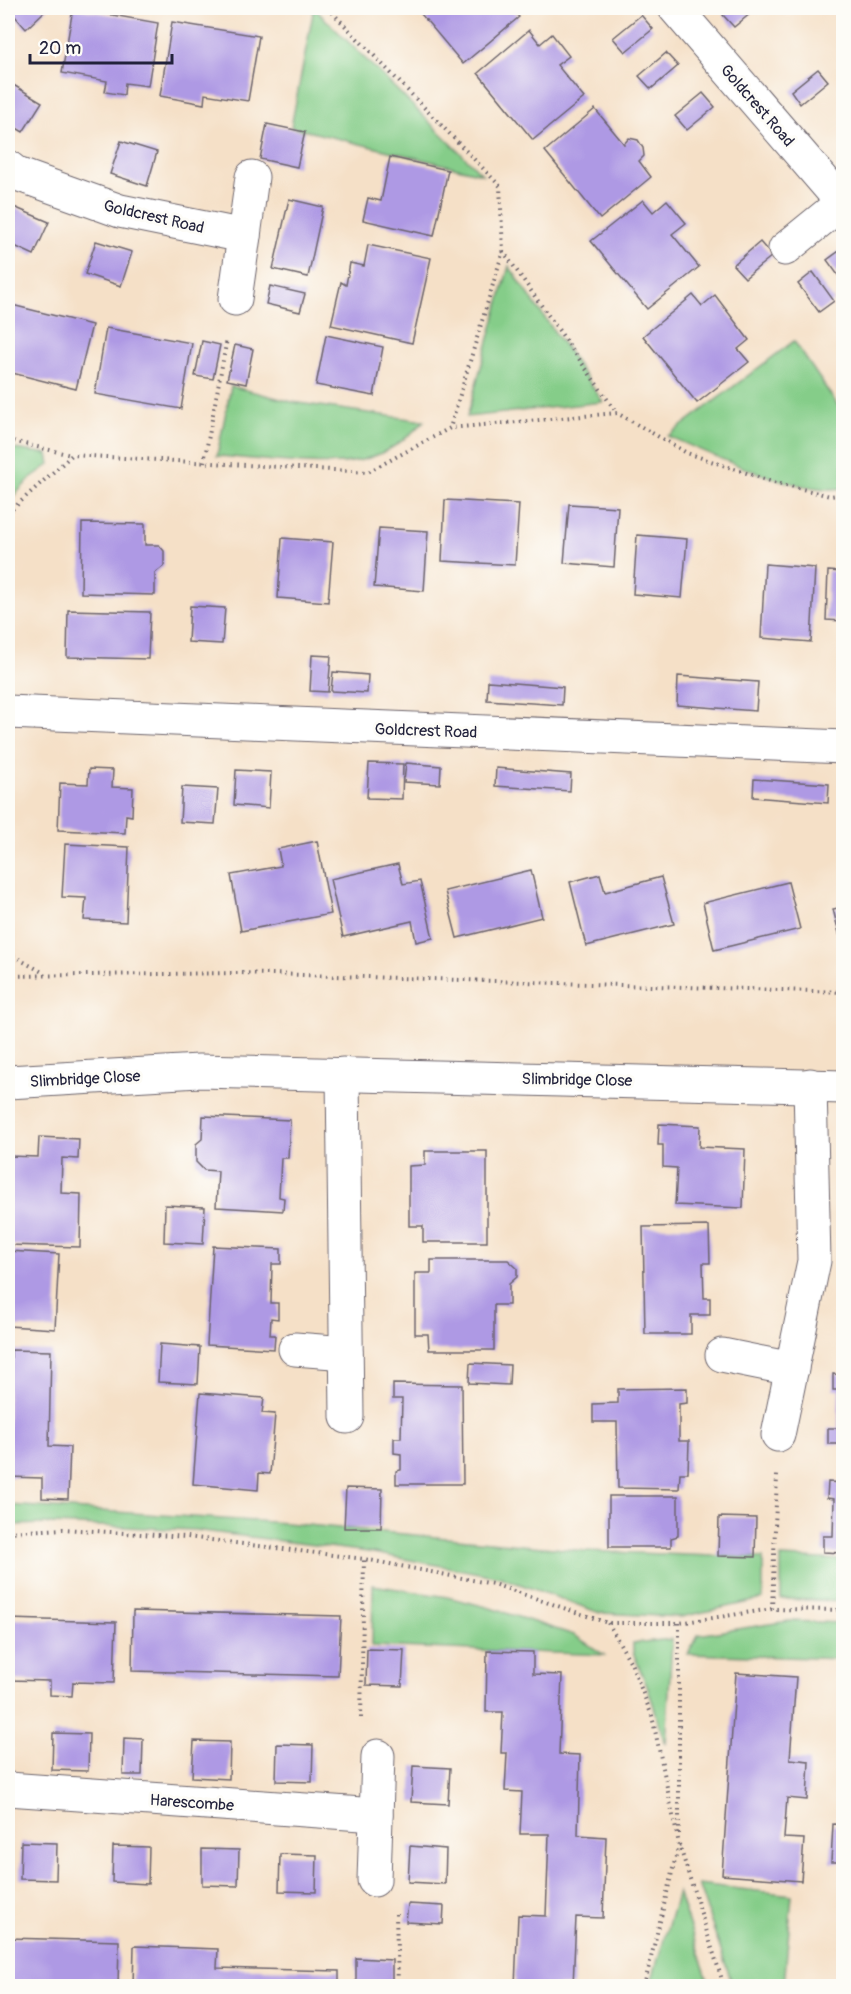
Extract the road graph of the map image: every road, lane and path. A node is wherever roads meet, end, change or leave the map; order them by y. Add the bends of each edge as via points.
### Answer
1 (328, 8) edge
2 (675, 8) edge
3 (8, 167) edge
4 (252, 177) dead end
5 (843, 201) edge
6 (243, 236) junction
7 (785, 249) dead end
8 (503, 250) junction
9 (235, 299) joint
10 (617, 413) junction
11 (450, 428) junction
12 (8, 440) edge
13 (72, 455) junction
14 (204, 462) junction
15 (843, 494) edge
16 (8, 513) edge
17 (8, 712) edge
18 (843, 747) edge
19 (8, 954) edge
20 (46, 974) junction
21 (8, 976) edge
22 (843, 992) edge
23 (343, 1074) junction
24 (8, 1082) edge
25 (810, 1085) junction
26 (843, 1087) edge
27 (295, 1349) dead end
28 (346, 1353) junction
29 (722, 1355) dead end
30 (792, 1369) junction
31 (347, 1417) dead end
32 (778, 1435) joint
33 (8, 1532) edge
34 (364, 1559) junction
35 (772, 1609) junction
36 (843, 1610) edge
37 (608, 1623) junction
38 (679, 1623) junction
39 (378, 1756) joint
40 (8, 1789) edge
41 (376, 1815) junction
42 (679, 1844) junction
43 (374, 1880) joint
44 (398, 1986) edge
45 (644, 1986) edge
46 (724, 1986) edge

1 - 8 path via 500,186
2 - 5 street, Goldcrest Road
3 - 6 street, Goldcrest Road via 17,174 120,211
4 - 6 street
5 - 7 street, Goldcrest Road
6 - 9 street
8 - 10 path
8 - 11 path
9 - 14 path
10 - 11 path
10 - 15 path via 687,453 800,489 830,496
11 - 14 path via 368,472
12 - 13 path
13 - 14 path
13 - 16 path
17 - 18 street, Goldcrest Road
19 - 20 path
20 - 21 path
20 - 22 path via 239,973
23 - 24 street, Slimbridge Close via 199,1071
23 - 25 street, Slimbridge Close
23 - 28 street
25 - 26 street, Slimbridge Close
25 - 30 street via 814,1261
27 - 28 street
28 - 31 street
29 - 30 street
30 - 32 street
32 - 35 path
33 - 34 path via 63,1529 187,1537
34 - 37 path via 493,1584
34 - 39 path via 361,1730
35 - 36 path
35 - 38 path
37 - 38 path
37 - 42 path via 631,1663 652,1716
38 - 42 path
39 - 41 street
40 - 41 street, Harescombe
41 - 43 street
42 - 45 path
42 - 46 path
43 - 44 path via 396,1905

